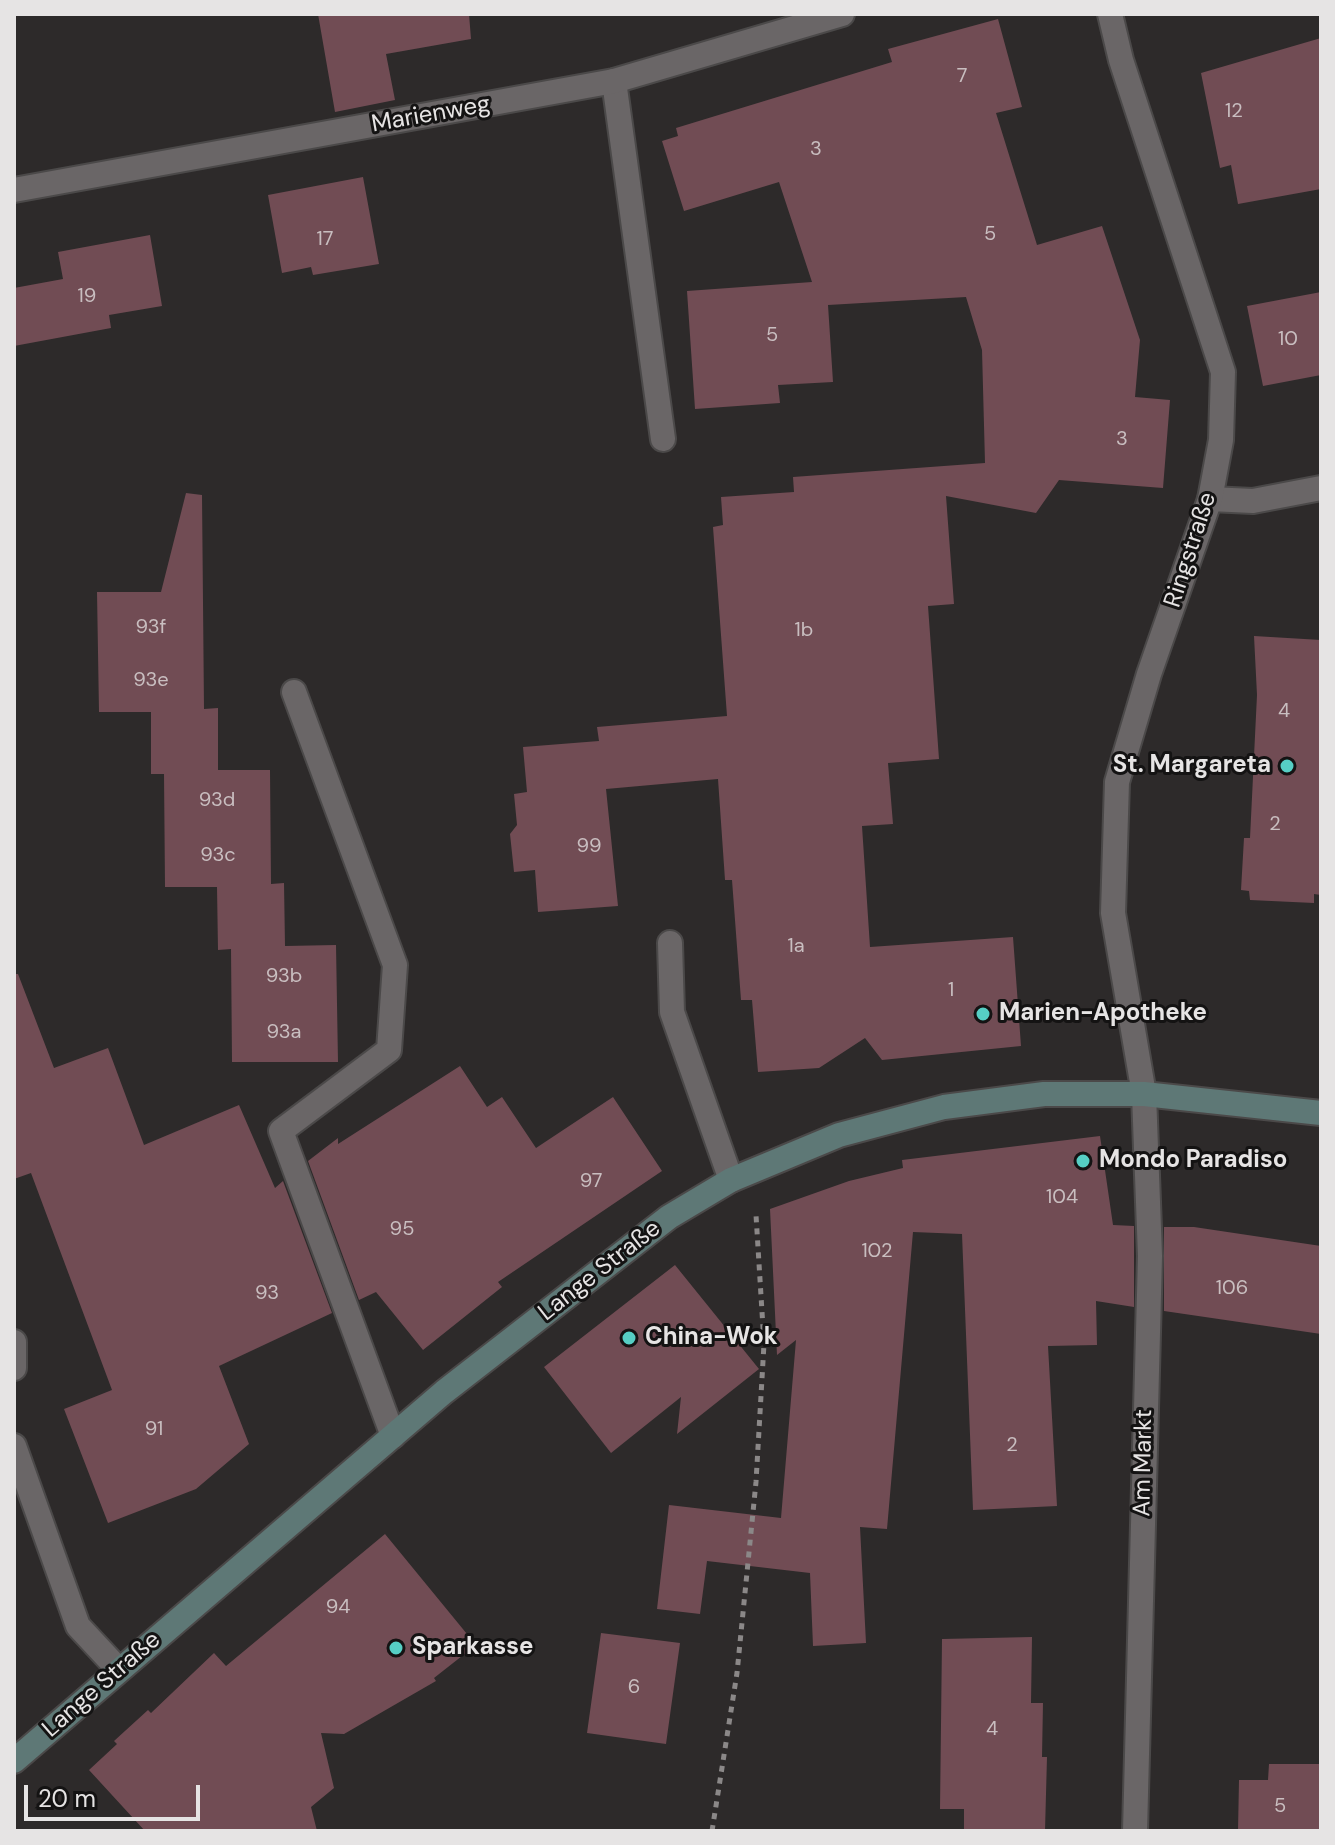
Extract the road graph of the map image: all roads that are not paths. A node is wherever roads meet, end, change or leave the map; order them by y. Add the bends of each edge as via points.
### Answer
1 (842, 14) edge
2 (1110, 14) edge
3 (614, 81) junction
4 (14, 190) edge
5 (663, 439) dead end
6 (1321, 488) edge
7 (1210, 499) junction
8 (294, 692) dead end
9 (670, 943) dead end
10 (1144, 1094) junction
11 (1321, 1113) edge
12 (731, 1180) junction
13 (14, 1342) edge
14 (14, 1368) edge
15 (393, 1436) junction
16 (14, 1446) edge
17 (119, 1670) junction
18 (14, 1761) edge
19 (1135, 1831) edge

1 - 3 street, Marienweg
2 - 7 street, Ringstraße via 1223,372 1221,440
3 - 4 street, Marienweg
3 - 5 street
6 - 7 street via 1253,501
7 - 10 street, Ringstraße via 1117,782 1113,913
8 - 15 street via 395,965 389,1050 281,1131
9 - 12 street via 672,1012
10 - 11 main road, Lange Straße
10 - 12 main road, Lange Straße via 1044,1094 944,1107 839,1135
10 - 19 street, Am Markt via 1150,1256
12 - 15 main road, Lange Straße via 669,1217
13 - 14 street
15 - 17 main road, Lange Straße
16 - 17 street via 78,1626
17 - 18 main road, Lange Straße

